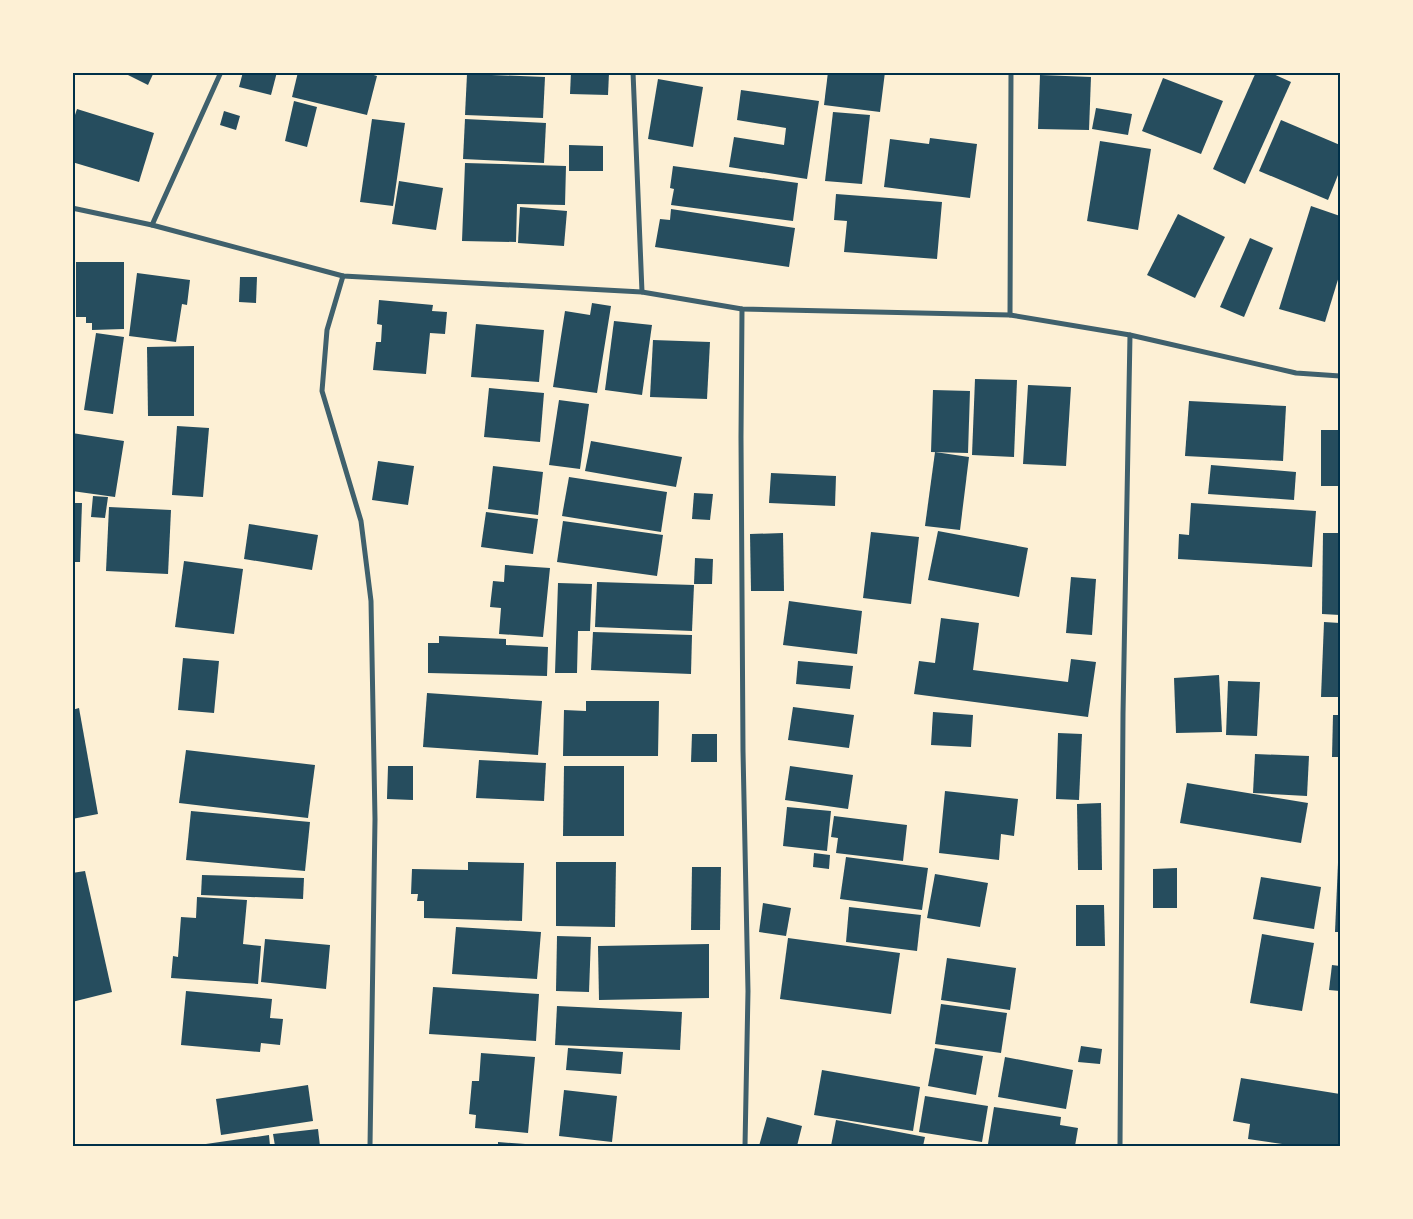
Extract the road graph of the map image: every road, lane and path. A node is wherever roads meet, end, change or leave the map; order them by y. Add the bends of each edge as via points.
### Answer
1 (221, 72) edge
2 (633, 72) edge
3 (1011, 72) edge
4 (72, 208) edge
5 (152, 225) junction
6 (343, 276) junction
7 (642, 292) junction
8 (742, 309) junction
9 (1010, 316) junction
10 (1130, 335) junction
11 (1340, 376) edge
12 (370, 1146) edge
13 (745, 1146) edge
14 (1120, 1146) edge

1 - 5 street
2 - 7 street
3 - 9 street
4 - 5 street
5 - 6 street
6 - 7 street
6 - 12 street via 327,330 322,391 361,522 371,601 375,819
7 - 8 street
8 - 9 street
8 - 13 street via 743,742 748,992
9 - 10 street
10 - 11 street via 1296,373
10 - 14 street

